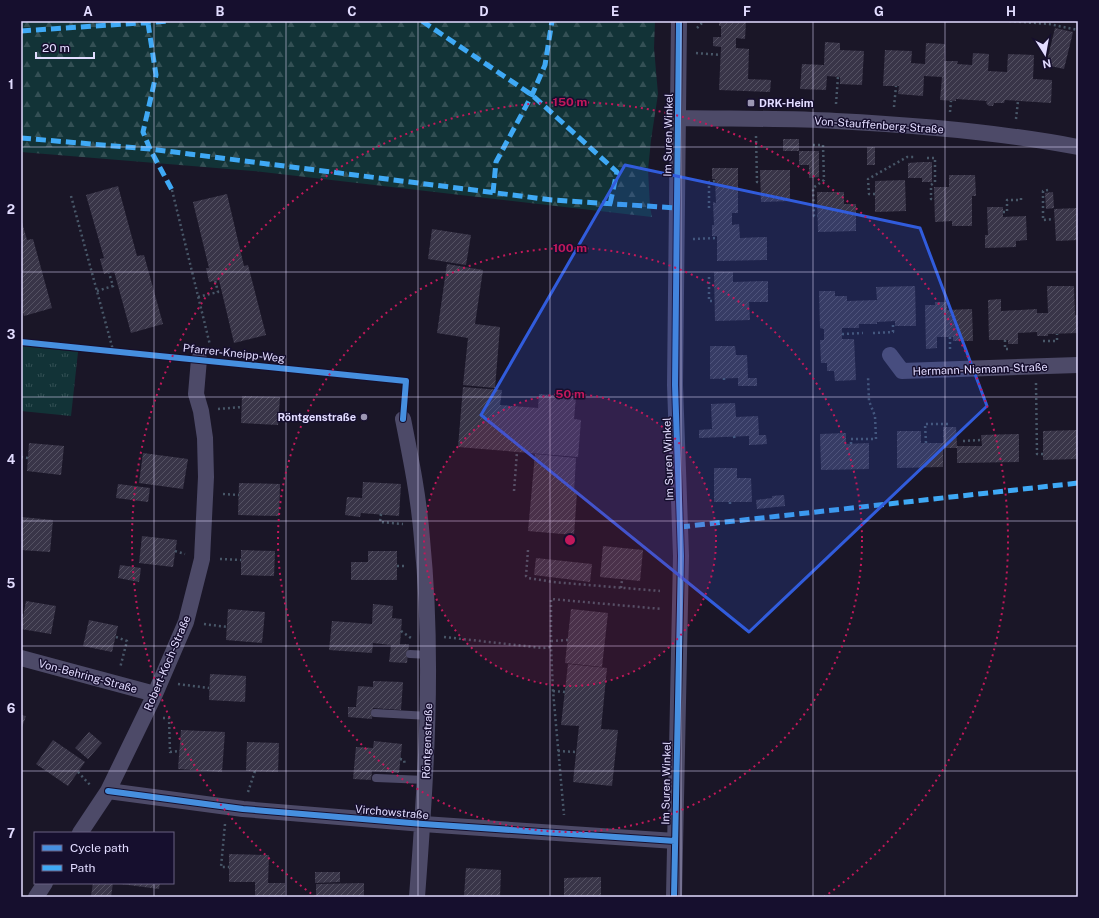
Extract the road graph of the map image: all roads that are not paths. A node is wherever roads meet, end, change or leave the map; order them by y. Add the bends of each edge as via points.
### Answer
1 (679, 21) edge
2 (678, 118) junction
3 (1078, 147) edge
4 (890, 355) dead end
5 (199, 359) road end
6 (1078, 365) edge
7 (403, 419) road end
8 (410, 654) dead end
9 (429, 655) junction
10 (21, 658) edge
11 (158, 688) junction
12 (375, 713) dead end
13 (429, 716) junction
14 (376, 778) dead end
15 (426, 780) junction
16 (108, 791) junction
17 (423, 824) junction
18 (81, 832) edge
19 (675, 841) junction
20 (44, 884) edge
21 (36, 897) edge
22 (417, 897) edge
23 (674, 897) edge

1 - 2 street, Im Suren Winkel
2 - 3 street, Von-Stauffenberg-Straße via 835,121 948,130
2 - 19 street, Im Suren Winkel via 675,385 681,611
4 - 6 street, Hermann-Niemann-Straße via 902,371
5 - 11 street, Robert-Koch-Straße via 196,394 205,438 206,485 202,558 186,622
7 - 9 street, Röntgenstraße via 415,480 420,525
8 - 9 lane
9 - 13 street, Röntgenstraße
10 - 11 street, Von-Behring-Straße via 116,684
11 - 16 street, Robert-Koch-Straße
12 - 13 lane
13 - 15 street, Röntgenstraße
14 - 15 lane
15 - 17 street, Röntgenstraße
16 - 17 street, Virchowstraße via 227,808
16 - 18 street, Robert-Koch-Straße
17 - 19 street, Virchowstraße
17 - 22 street, Röntgenstraße
19 - 23 street, Im Suren Winkel
20 - 21 street

